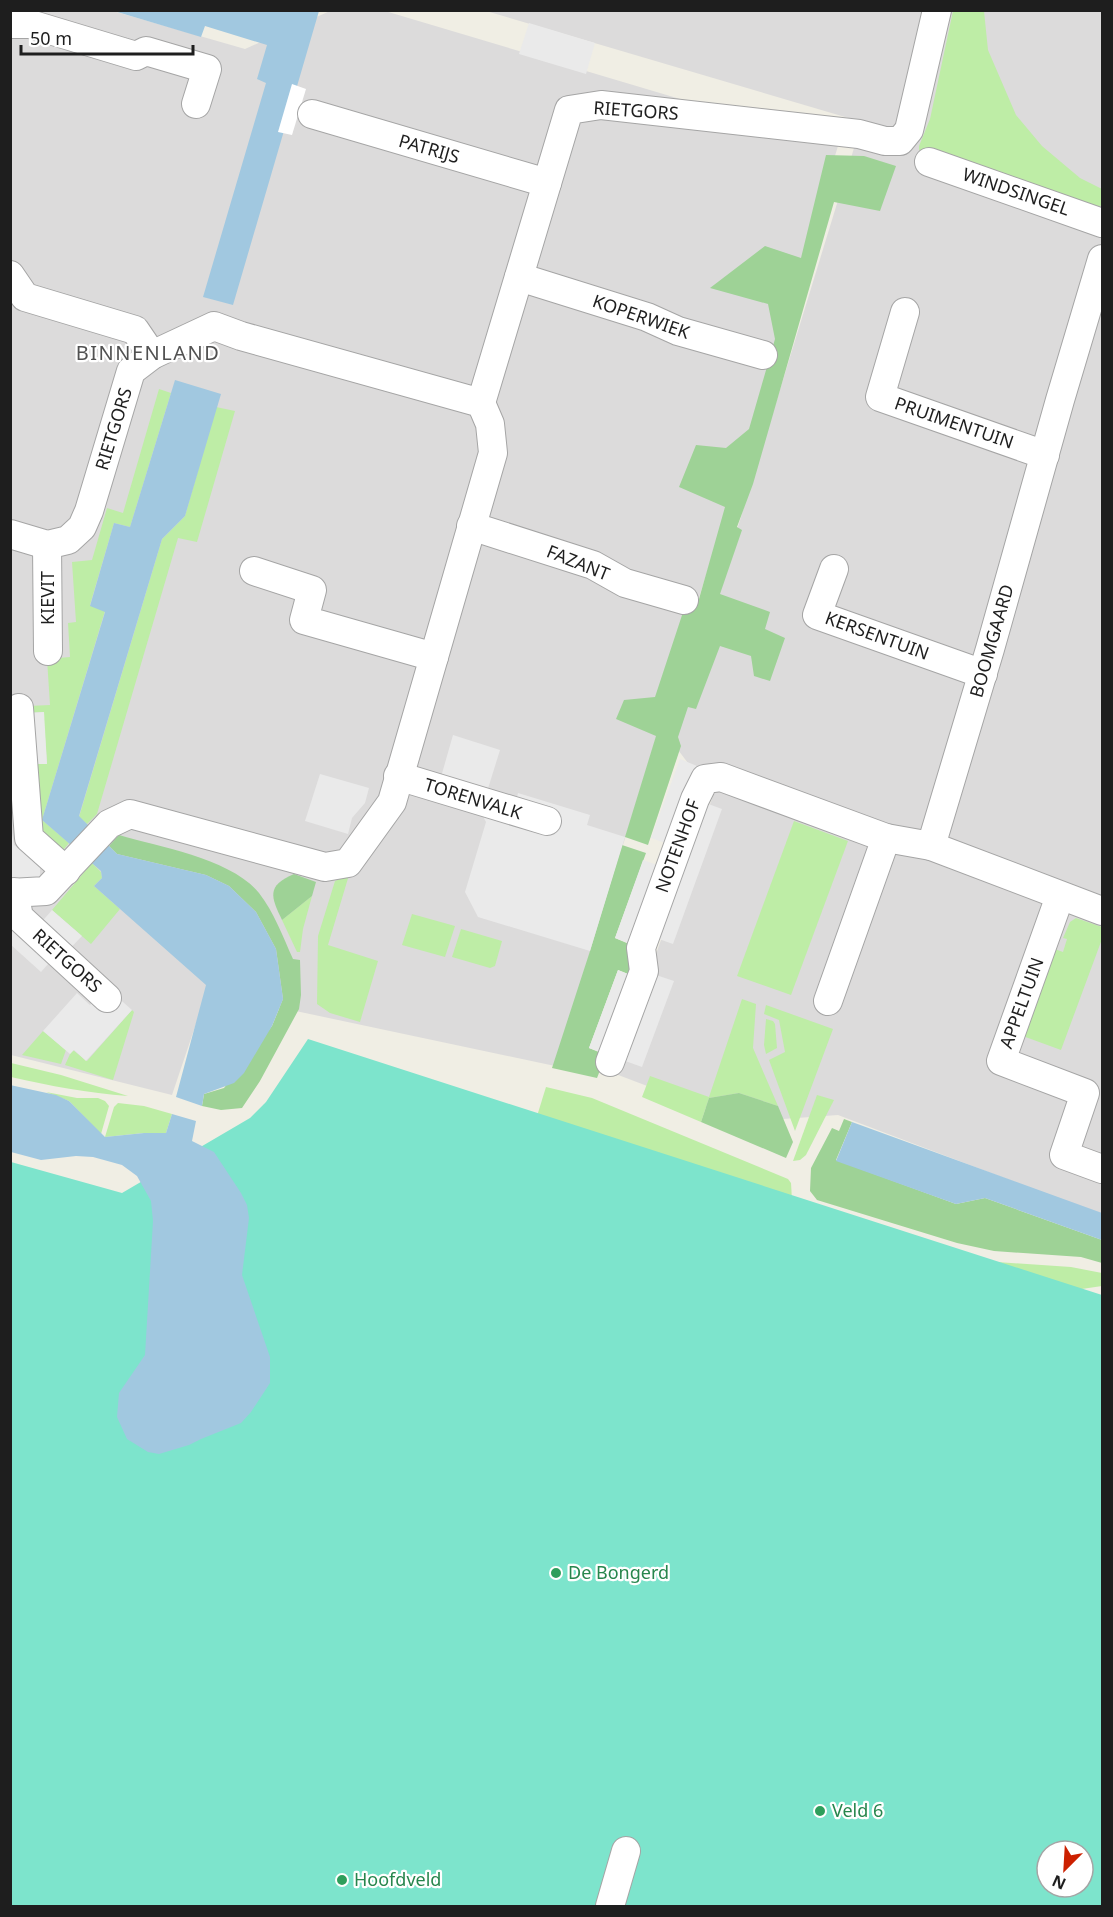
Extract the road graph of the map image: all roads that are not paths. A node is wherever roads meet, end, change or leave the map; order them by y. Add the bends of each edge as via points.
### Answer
1 (937, 10) edge
2 (10, 24) edge
3 (196, 104) dead end
4 (312, 114) dead end
5 (929, 162) dead end
6 (547, 183) junction
7 (1102, 223) edge
8 (1102, 259) edge
9 (10, 275) edge
10 (519, 277) junction
11 (905, 312) dead end
12 (152, 355) junction
13 (763, 355) dead end
14 (481, 404) junction
15 (1045, 455) junction
16 (471, 526) junction
17 (10, 534) edge
18 (47, 545) junction
19 (834, 569) dead end
20 (254, 571) dead end
21 (684, 600) dead end
22 (48, 651) dead end
23 (434, 657) junction
24 (983, 674) junction
25 (19, 708) dead end
26 (398, 776) junction
27 (547, 821) dead end
28 (886, 838) junction
29 (931, 846) junction
30 (71, 866) junction
31 (12, 892) edge
32 (1060, 896) junction
33 (1102, 911) edge
34 (107, 998) dead end
35 (828, 1001) dead end
36 (610, 1062) dead end
37 (1102, 1169) edge
38 (626, 1851) dead end
39 (610, 1906) edge

1 - 6 street, RIETGORS via 909,130 900,141 601,105 569,110
2 - 3 street via 30,24 136,56 146,51 207,69
4 - 6 street, PATRIJS
5 - 7 street, WINDSINGEL
6 - 10 street, RIETGORS
8 - 15 street, BOOMGAARD
9 - 12 street via 25,297 135,330
10 - 13 street, KOPERWIEK via 647,317 678,331
10 - 14 street, RIETGORS
11 - 15 street, PRUIMENTUIN via 880,397
12 - 14 street, RIETGORS via 214,326
12 - 18 street, RIETGORS via 131,371 82,527 68,540
14 - 16 street, RIETGORS via 490,424 493,453
15 - 24 street, BOOMGAARD
16 - 21 street, FAZANT via 593,565 625,583
16 - 23 street, RIETGORS
17 - 18 street
18 - 22 street, KIEVIT
19 - 24 street, KERSENTUIN via 817,615
20 - 23 street via 312,590 304,620
23 - 26 street, RIETGORS
24 - 29 street, BOOMGAARD
25 - 30 street via 29,838
26 - 27 street, TORENVALK
26 - 30 street, RIETGORS via 392,802 348,863 325,867 130,814 110,824
28 - 29 street, NOTENHOF
28 - 35 street
28 - 36 street, NOTENHOF via 721,777 705,779 641,948 644,971
29 - 32 street
30 - 31 street, RIETGORS via 46,891
31 - 34 street, RIETGORS via 19,917
32 - 33 street
32 - 37 street, APPELTUIN via 1001,1061 1085,1093 1064,1155
38 - 39 street

